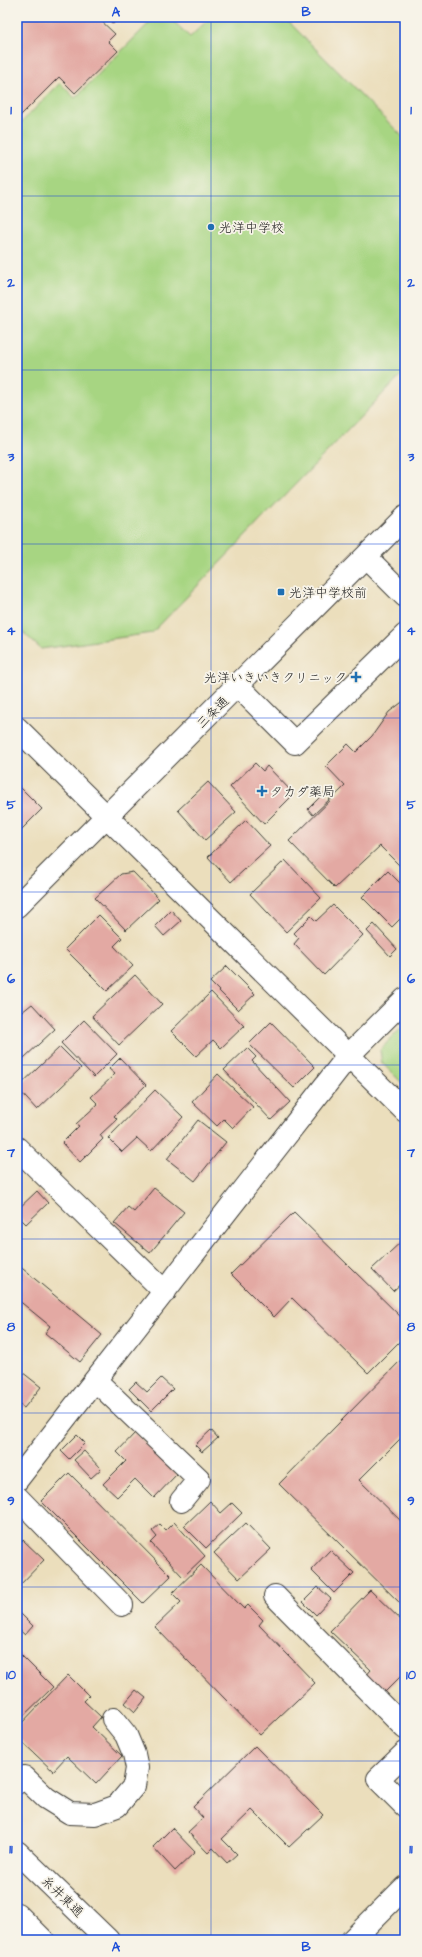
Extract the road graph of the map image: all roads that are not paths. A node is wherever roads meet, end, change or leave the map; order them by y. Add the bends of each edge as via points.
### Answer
1 (405, 517) edge
2 (366, 557) junction
3 (405, 596) edge
4 (405, 634) edge
5 (238, 686) junction
6 (17, 728) edge
7 (107, 816) junction
8 (17, 906) edge
9 (405, 999) edge
10 (349, 1055) junction
11 (405, 1111) edge
12 (17, 1148) edge
13 (165, 1292) junction
14 (95, 1380) junction
15 (17, 1480) edge
16 (17, 1497) edge
17 (181, 1501) dead end
18 (275, 1596) dead end
19 (122, 1605) dead end
20 (113, 1719) dead end
21 (405, 1728) edge
22 (405, 1754) edge
23 (17, 1783) edge
24 (405, 1806) edge
25 (17, 1852) edge
26 (405, 1887) edge
27 (17, 1914) edge
28 (43, 1940) edge
29 (108, 1940) edge
30 (352, 1940) edge

1 - 2 main road, 三条通
2 - 3 main road
2 - 5 main road, 三条通
4 - 5 main road via 295,743
5 - 7 main road, 三条通
6 - 7 main road
7 - 8 main road, 三条通
7 - 10 main road
9 - 10 main road
10 - 11 main road
10 - 13 main road
12 - 13 main road
13 - 14 main road
14 - 15 main road
14 - 17 main road via 199,1479
16 - 19 main road
18 - 21 main road
20 - 23 main road via 126,1734 137,1768 134,1786 117,1806 95,1814 70,1813 46,1798 24,1777
22 - 24 main road via 378,1780
25 - 29 main road, 糸井東通
26 - 30 main road
27 - 28 main road

